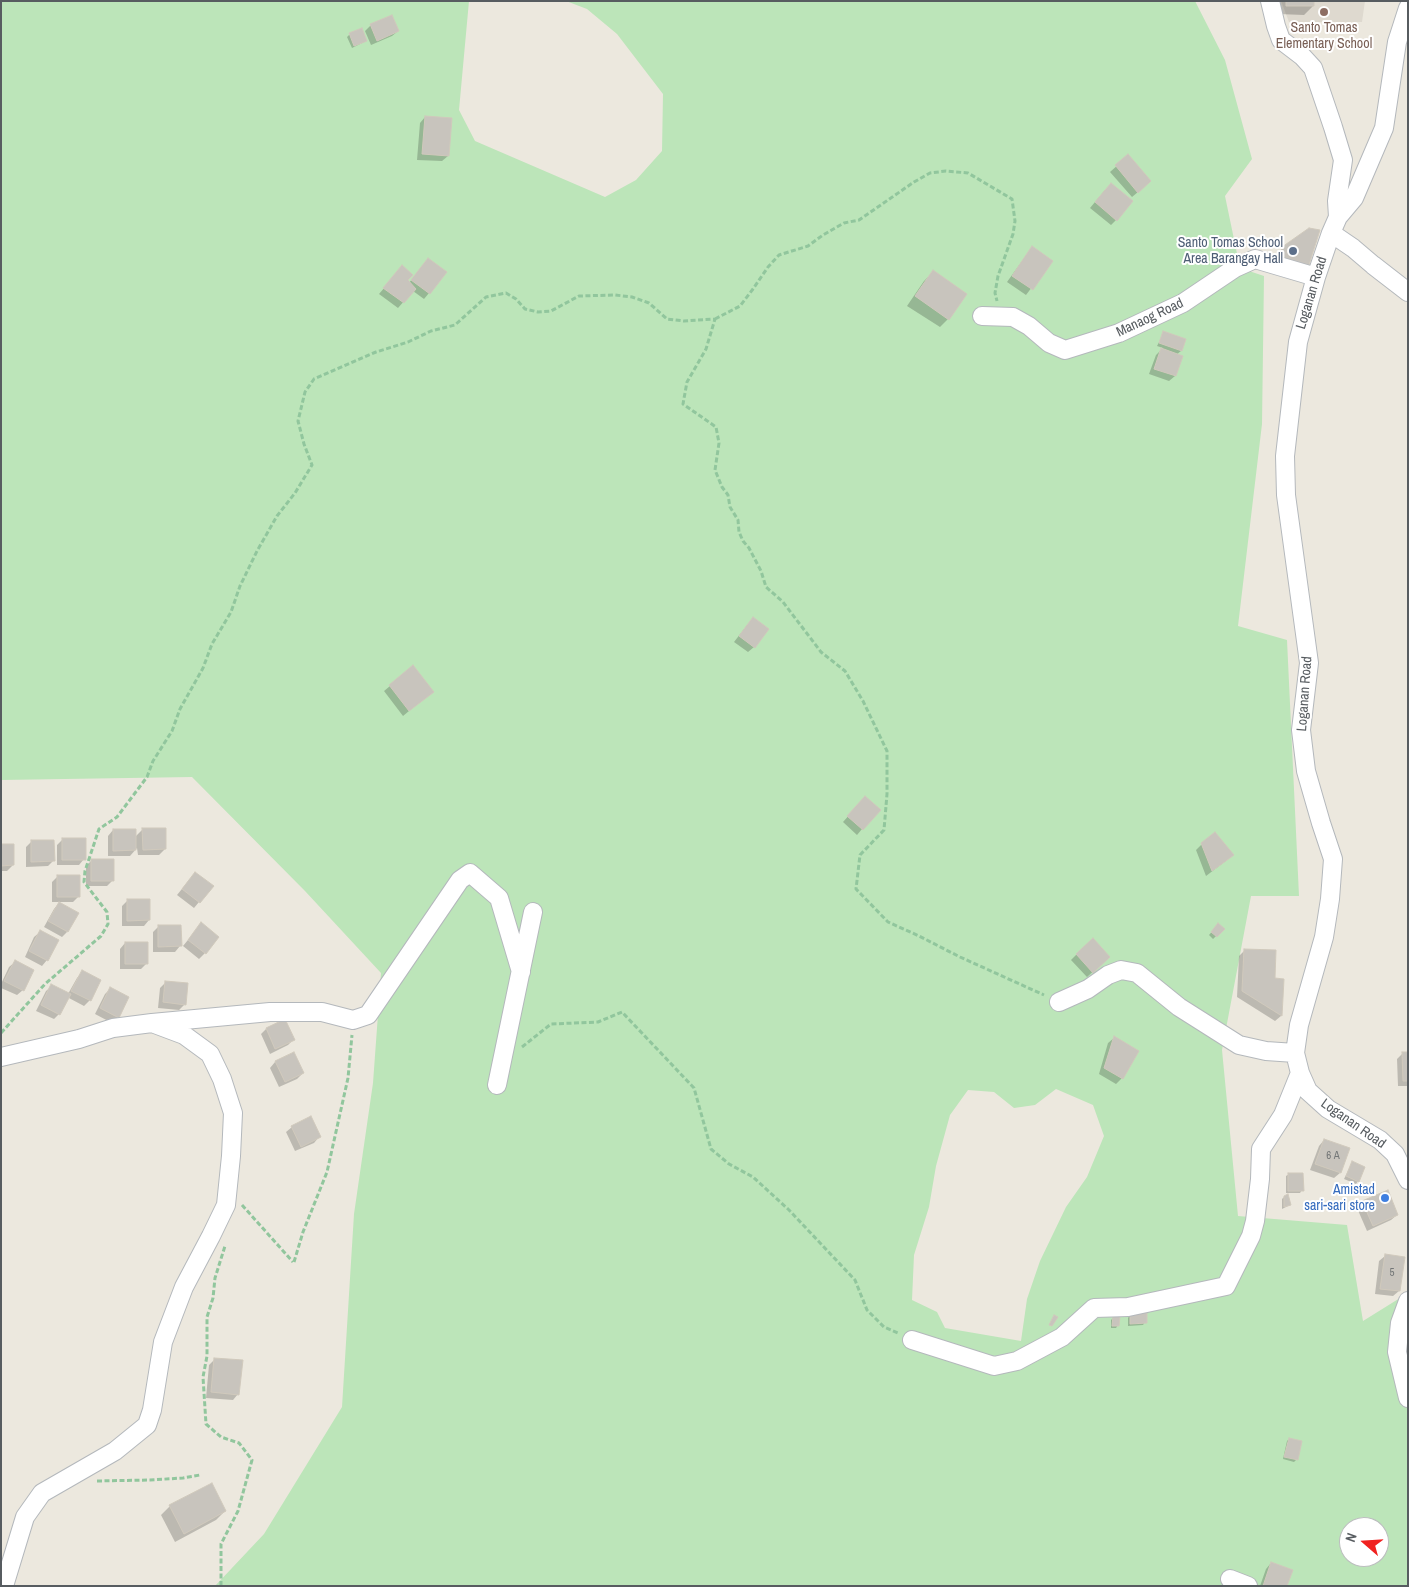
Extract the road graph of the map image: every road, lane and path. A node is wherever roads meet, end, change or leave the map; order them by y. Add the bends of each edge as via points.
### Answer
1 (1270, 1) edge
2 (1408, 8) edge
3 (1335, 225) junction
4 (1316, 277) junction
5 (1408, 292) edge
6 (982, 316) dead end
7 (1002, 317) junction
8 (715, 319) junction
9 (533, 912) dead end
10 (521, 972) junction
11 (1058, 1002) joint
12 (353, 1020) junction
13 (152, 1023) junction
14 (1, 1033) edge
15 (1295, 1053) junction
16 (1, 1057) edge
17 (502, 1063) junction
18 (1300, 1073) junction
19 (497, 1085) dead end
20 (1408, 1180) edge
21 (227, 1188) junction
22 (225, 1240) dead end
23 (1408, 1301) edge
24 (912, 1340) joint
25 (1408, 1398) edge
26 (200, 1475) dead end
27 (69, 1479) junction
28 (1230, 1579) dead end
29 (4, 1586) edge
30 (220, 1586) edge
31 (1248, 1586) edge

1 - 3 street via 1282,40 1313,68 1343,160
2 - 3 street via 1397,42 1384,128 1354,198
3 - 4 street, Loganan Road
3 - 5 street via 1353,248
4 - 7 street, Manaog Road via 1255,259 1235,268 1183,303 1119,333 1065,350 1049,343 1014,317
4 - 15 street, Loganan Road via 1298,342 1285,456 1286,495 1309,662 1300,730 1306,771 1333,859 1324,937 1299,1024
6 - 7 street, Manaog Road
7 - 8 path via 995,293 1013,234 1012,199 968,173 946,171 930,173 859,220 844,222 808,246 779,255 740,306
8 - 11 path via 706,349 687,382 683,404 716,427 715,470 738,520 739,532 750,548 766,587 783,602 821,652 845,670 887,751 884,830 860,855 856,889 888,922
8 - 14 path via 667,319 649,303 615,294 579,296 551,311 538,312 525,309 506,293 486,297 455,325 376,352 314,379 305,392 298,421 312,465 257,551 231,612 212,644 147,778 117,817 99,829 84,882 108,912 108,924 101,936 45,984
9 - 10 street
10 - 12 street via 499,898 470,873 460,880 368,1014
10 - 17 street
11 - 15 street via 1121,970 1137,973 1179,1008 1239,1045
12 - 13 street via 322,1012 270,1012
12 - 21 path via 341,1115 327,1172 294,1262
13 - 16 street via 112,1028
13 - 21 street via 184,1034 210,1054 222,1079 233,1113
15 - 18 street, Loganan Road
17 - 19 street
17 - 24 path via 551,1024 598,1022 622,1012 694,1088 711,1149 753,1177 789,1210 855,1280 867,1310 884,1327
18 - 20 street, Loganan Road via 1308,1091 1328,1109 1380,1140 1395,1154
18 - 24 street via 1283,1115 1261,1148 1255,1221 1226,1286 1128,1307 1094,1308 1062,1337 1018,1361 994,1366
21 - 27 street via 226,1205 184,1287 163,1342 147,1425 115,1451
22 - 30 path via 207,1316 207,1356 203,1376 206,1424 221,1437 239,1443 252,1460 238,1511 221,1544
23 - 25 street via 1400,1323 1397,1352
26 - 27 path via 92,1482
27 - 29 street via 42,1493 25,1517
28 - 31 street

